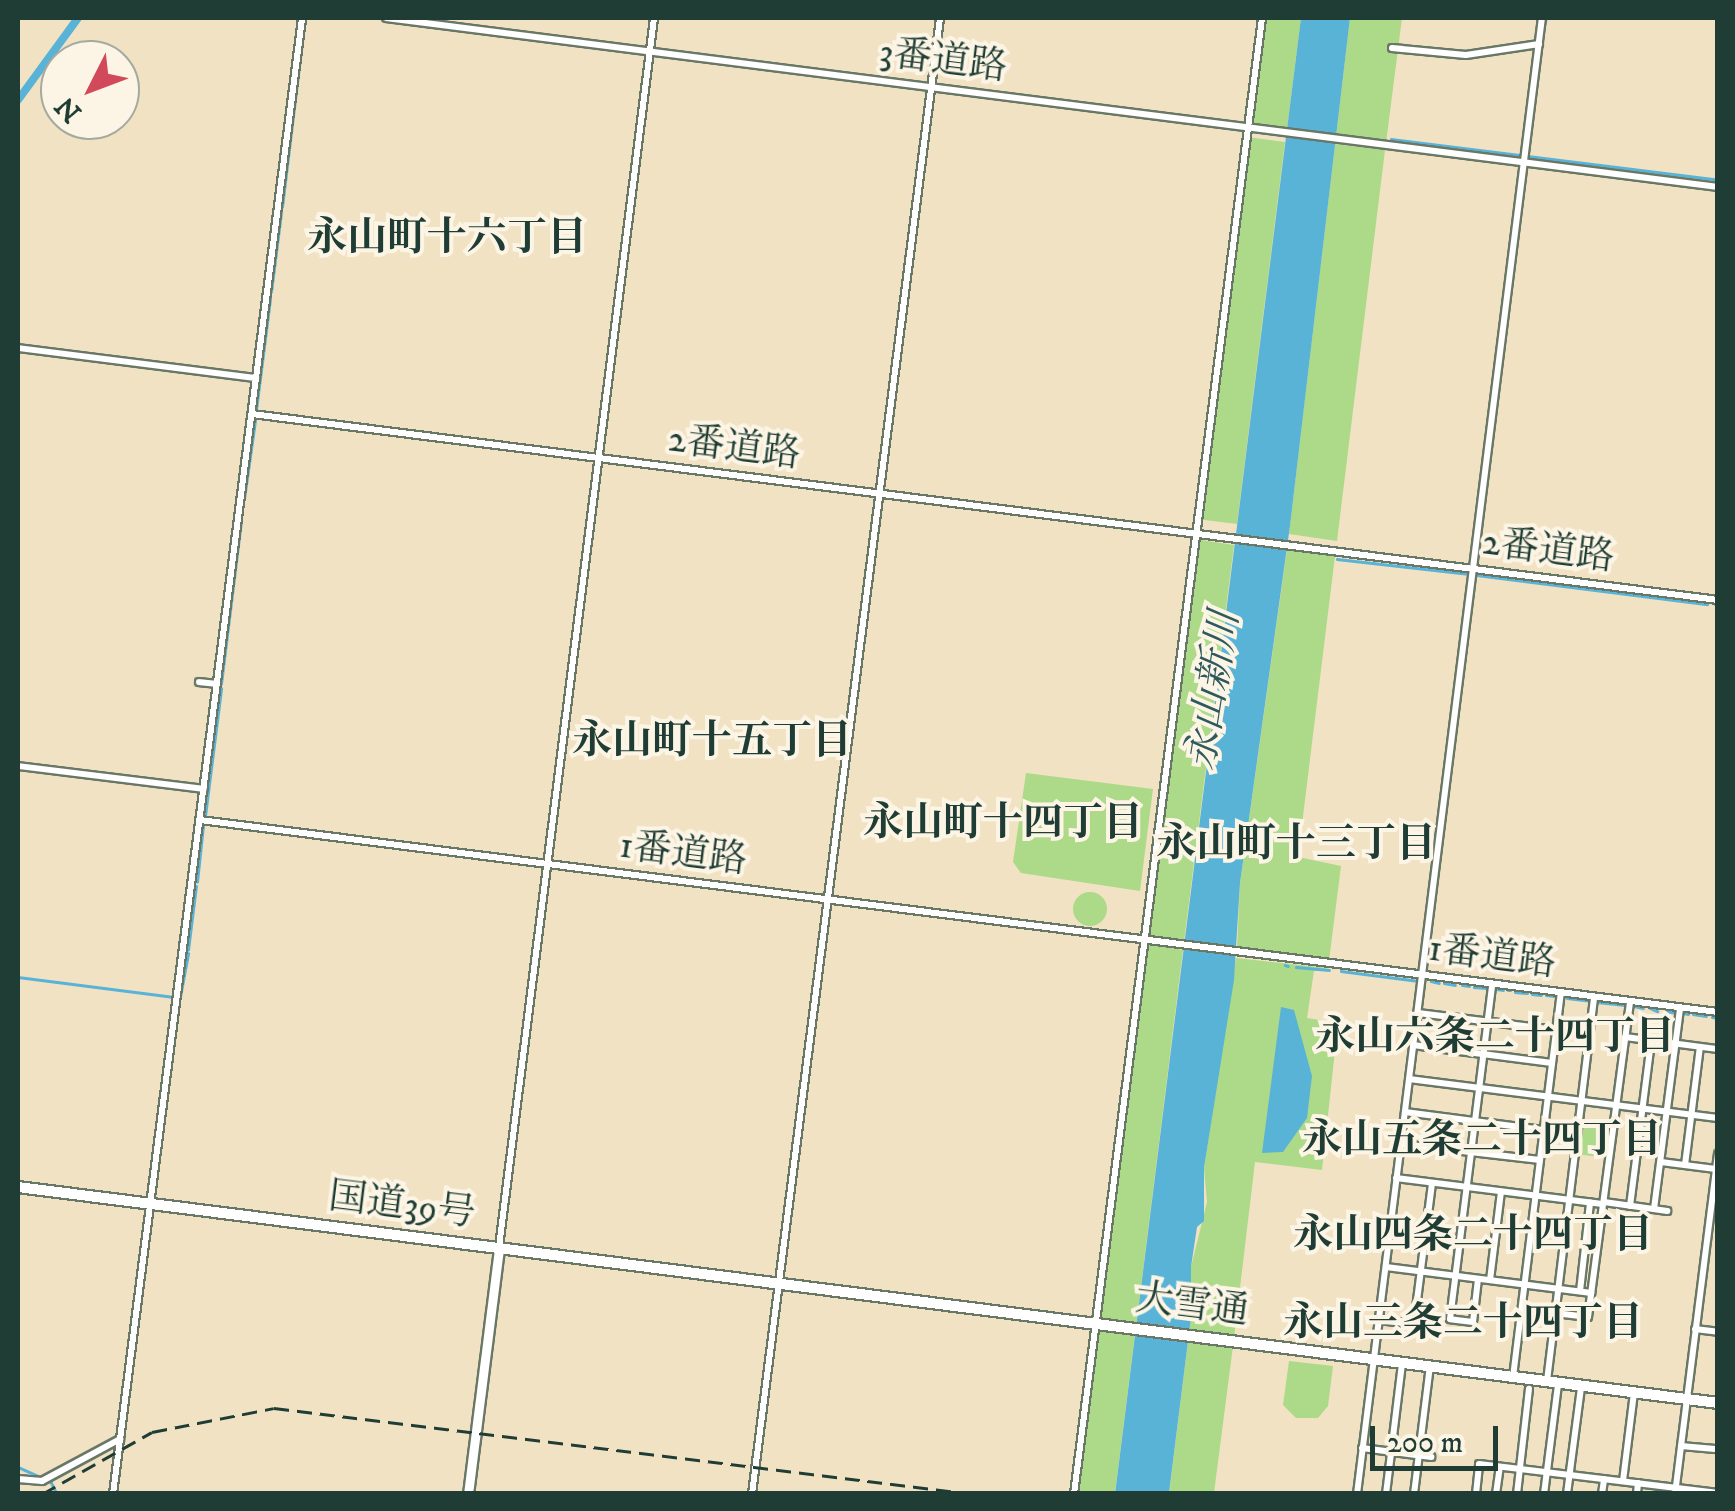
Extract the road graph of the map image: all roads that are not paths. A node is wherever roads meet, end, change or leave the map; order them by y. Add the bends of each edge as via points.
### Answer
1 (302, 18) edge
2 (386, 18) edge
3 (654, 18) edge
4 (940, 18) edge
5 (1262, 18) edge
6 (1542, 18) edge
7 (1539, 44) junction
8 (1392, 48) dead end
9 (650, 52) junction
10 (932, 87) junction
11 (1251, 128) junction
12 (1525, 158) junction
13 (1718, 187) edge
14 (18, 348) edge
15 (256, 378) junction
16 (252, 414) junction
17 (598, 458) junction
18 (879, 494) junction
19 (1195, 534) junction
20 (1473, 570) junction
21 (1718, 600) edge
22 (198, 682) dead end
23 (217, 684) junction
24 (18, 766) edge
25 (204, 788) junction
26 (200, 820) junction
27 (547, 864) junction
28 (827, 900) junction
29 (1143, 940) junction
30 (1422, 976) junction
31 (1492, 985) junction
32 (1561, 993) junction
33 (1594, 997) junction
34 (1630, 1002) junction
35 (1680, 1008) junction
36 (1718, 1012) edge
37 (1418, 1013) junction
38 (1488, 1022) junction
39 (1556, 1030) junction
40 (1625, 1038) junction
41 (1651, 1041) junction
42 (1676, 1044) junction
43 (1413, 1045) junction
44 (1700, 1047) junction
45 (1718, 1049) edge
46 (1483, 1054) junction
47 (1552, 1063) junction
48 (1409, 1079) junction
49 (1479, 1088) junction
50 (1548, 1097) junction
51 (1581, 1101) junction
52 (1616, 1106) junction
53 (1642, 1109) junction
54 (1405, 1112) junction
55 (1666, 1112) junction
56 (1691, 1115) junction
57 (1718, 1118) edge
58 (1475, 1121) junction
59 (1544, 1130) junction
60 (1401, 1144) junction
61 (1471, 1153) junction
62 (1718, 1154) edge
63 (1540, 1160) junction
64 (1660, 1162) junction
65 (1685, 1165) junction
66 (1716, 1169) edge
67 (1396, 1178) junction
68 (1716, 1179) edge
69 (1432, 1183) junction
70 (18, 1187) edge
71 (1466, 1187) junction
72 (1501, 1192) junction
73 (1535, 1196) junction
74 (1569, 1200) junction
75 (1590, 1203) junction
76 (1603, 1203) junction
77 (150, 1204) junction
78 (1630, 1206) junction
79 (1654, 1209) junction
80 (1668, 1211) dead end
81 (1532, 1223) junction
82 (1565, 1227) junction
83 (498, 1249) junction
84 (1704, 1260) junction
85 (1718, 1262) edge
86 (1386, 1267) junction
87 (1420, 1272) junction
88 (1456, 1276) junction
89 (1478, 1279) junction
90 (1490, 1280) junction
91 (1524, 1284) junction
92 (779, 1285) junction
93 (1558, 1289) junction
94 (1580, 1291) junction
95 (1591, 1292) junction
96 (1555, 1314) junction
97 (1379, 1320) junction
98 (1096, 1324) junction
99 (1695, 1329) junction
100 (1718, 1332) edge
101 (1374, 1359) junction
102 (1402, 1363) junction
103 (1430, 1366) junction
104 (1512, 1376) junction
105 (1553, 1382) junction
106 (1582, 1386) junction
107 (1528, 1389) dead end
108 (1634, 1392) junction
109 (1687, 1398) junction
110 (1718, 1402) edge
111 (120, 1439) junction
112 (1681, 1446) junction
113 (1362, 1448) junction
114 (1718, 1449) edge
115 (1391, 1452) junction
116 (1418, 1455) junction
117 (1431, 1457) dead end
118 (1500, 1467) junction
119 (1520, 1468) junction
120 (1547, 1472) junction
121 (1570, 1474) junction
122 (1604, 1478) junction
123 (18, 1480) edge
124 (1623, 1481) junction
125 (1638, 1483) junction
126 (1675, 1490) edge
127 (1712, 1493) edge
128 (113, 1494) edge
129 (468, 1494) edge
130 (752, 1494) edge
131 (1074, 1494) edge
132 (1356, 1494) edge
133 (1386, 1494) edge
134 (1414, 1494) edge
135 (1476, 1494) edge
136 (1496, 1494) edge
137 (1517, 1494) edge
138 (1544, 1494) edge
139 (1567, 1494) edge
140 (1602, 1494) edge
141 (1637, 1494) edge

1 - 15 street
2 - 9 street, 3番道路
3 - 9 street
4 - 10 street
5 - 11 street
6 - 7 street
7 - 8 street via 1466,55
7 - 12 street
9 - 10 street, 3番道路
9 - 17 street
10 - 11 street, 3番道路
10 - 18 street
11 - 12 street, 3番道路
11 - 19 street
12 - 13 street
12 - 20 street
14 - 15 street
15 - 16 street
16 - 17 street, 2番道路
16 - 23 street
17 - 18 street, 2番道路
17 - 27 street
18 - 19 street, 2番道路
18 - 28 street
19 - 20 street, 2番道路
19 - 29 street
20 - 21 street, 2番道路
20 - 30 street
22 - 23 street
23 - 25 street
24 - 25 street
25 - 26 street
26 - 27 street, 1番道路
26 - 77 street
27 - 28 street, 1番道路
27 - 83 street
28 - 29 street, 1番道路
28 - 92 street
29 - 30 street, 1番道路
29 - 98 street
30 - 31 street, 1番道路
30 - 37 street
31 - 32 street, 1番道路
31 - 38 street
32 - 33 street, 1番道路
32 - 39 street
33 - 34 street, 1番道路
33 - 51 street
34 - 35 street, 1番道路
34 - 40 street
35 - 36 street, 1番道路
35 - 42 street
37 - 38 street
37 - 43 street
38 - 39 street
38 - 46 street
39 - 47 street
40 - 41 street
40 - 52 street
41 - 42 street
41 - 53 street
42 - 44 street
42 - 55 street
43 - 46 street
43 - 48 street
44 - 45 street
44 - 56 street
46 - 47 street
46 - 49 street
47 - 50 street
48 - 49 street
48 - 54 street
49 - 50 street
49 - 58 street
50 - 51 street
50 - 59 street
51 - 52 street
51 - 74 street
52 - 53 street
52 - 76 street
53 - 55 street
53 - 78 street
54 - 58 street
54 - 60 street
55 - 56 street
55 - 64 street
56 - 57 street
56 - 65 street
58 - 59 street
58 - 61 street
59 - 63 street
60 - 61 street
60 - 67 street
61 - 63 street
61 - 71 street
62 - 66 street
63 - 73 street
64 - 65 street
64 - 79 street
65 - 66 street
66 - 68 street
67 - 69 street
67 - 86 street
68 - 84 street
69 - 71 street
69 - 87 street
70 - 77 highway, 国道39号
71 - 72 street
71 - 88 street
72 - 73 street
72 - 90 street
73 - 74 street
73 - 81 street
74 - 75 street
74 - 82 street
75 - 76 street
75 - 94 street
76 - 78 street
76 - 95 street
77 - 83 highway, 国道39号
77 - 111 street
78 - 79 street
79 - 80 street
81 - 82 street
81 - 91 street
82 - 93 street
83 - 92 highway, 国道39号
83 - 129 main road
84 - 85 street
84 - 99 street
86 - 87 street
86 - 97 street
87 - 88 street
87 - 97 street via 1414,1324
88 - 89 street
88 - 89 street via 1450,1319 1472,1322
89 - 90 street
90 - 91 street
91 - 93 street
91 - 104 street
92 - 98 highway, 大雪通
92 - 130 street
93 - 94 street
93 - 96 street
94 - 95 street
95 - 96 street via 1588,1317
96 - 105 street
97 - 101 street
98 - 101 highway, 大雪通
98 - 131 street
99 - 100 street
99 - 109 street
101 - 102 highway, 大雪通
101 - 113 street
102 - 103 highway, 大雪通
102 - 115 street
103 - 104 highway, 大雪通
103 - 116 street
104 - 105 highway, 大雪通
105 - 106 highway, 大雪通
105 - 120 street
106 - 108 highway, 大雪通
106 - 121 street
107 - 119 street
108 - 109 highway, 大雪通
108 - 124 street
109 - 110 highway, 大雪通
109 - 112 street
111 - 123 street via 46,1479
111 - 128 street
112 - 114 street
112 - 126 street
113 - 115 street
113 - 132 street
115 - 116 street
115 - 133 street
116 - 117 street
116 - 134 street
118 - 119 street
118 - 135 street via 1480,1464
118 - 136 street
119 - 120 street
119 - 137 street
120 - 121 street
120 - 138 street
121 - 122 street
121 - 139 street
122 - 124 street
122 - 140 street
124 - 125 street
125 - 126 street
125 - 141 street
126 - 127 street

